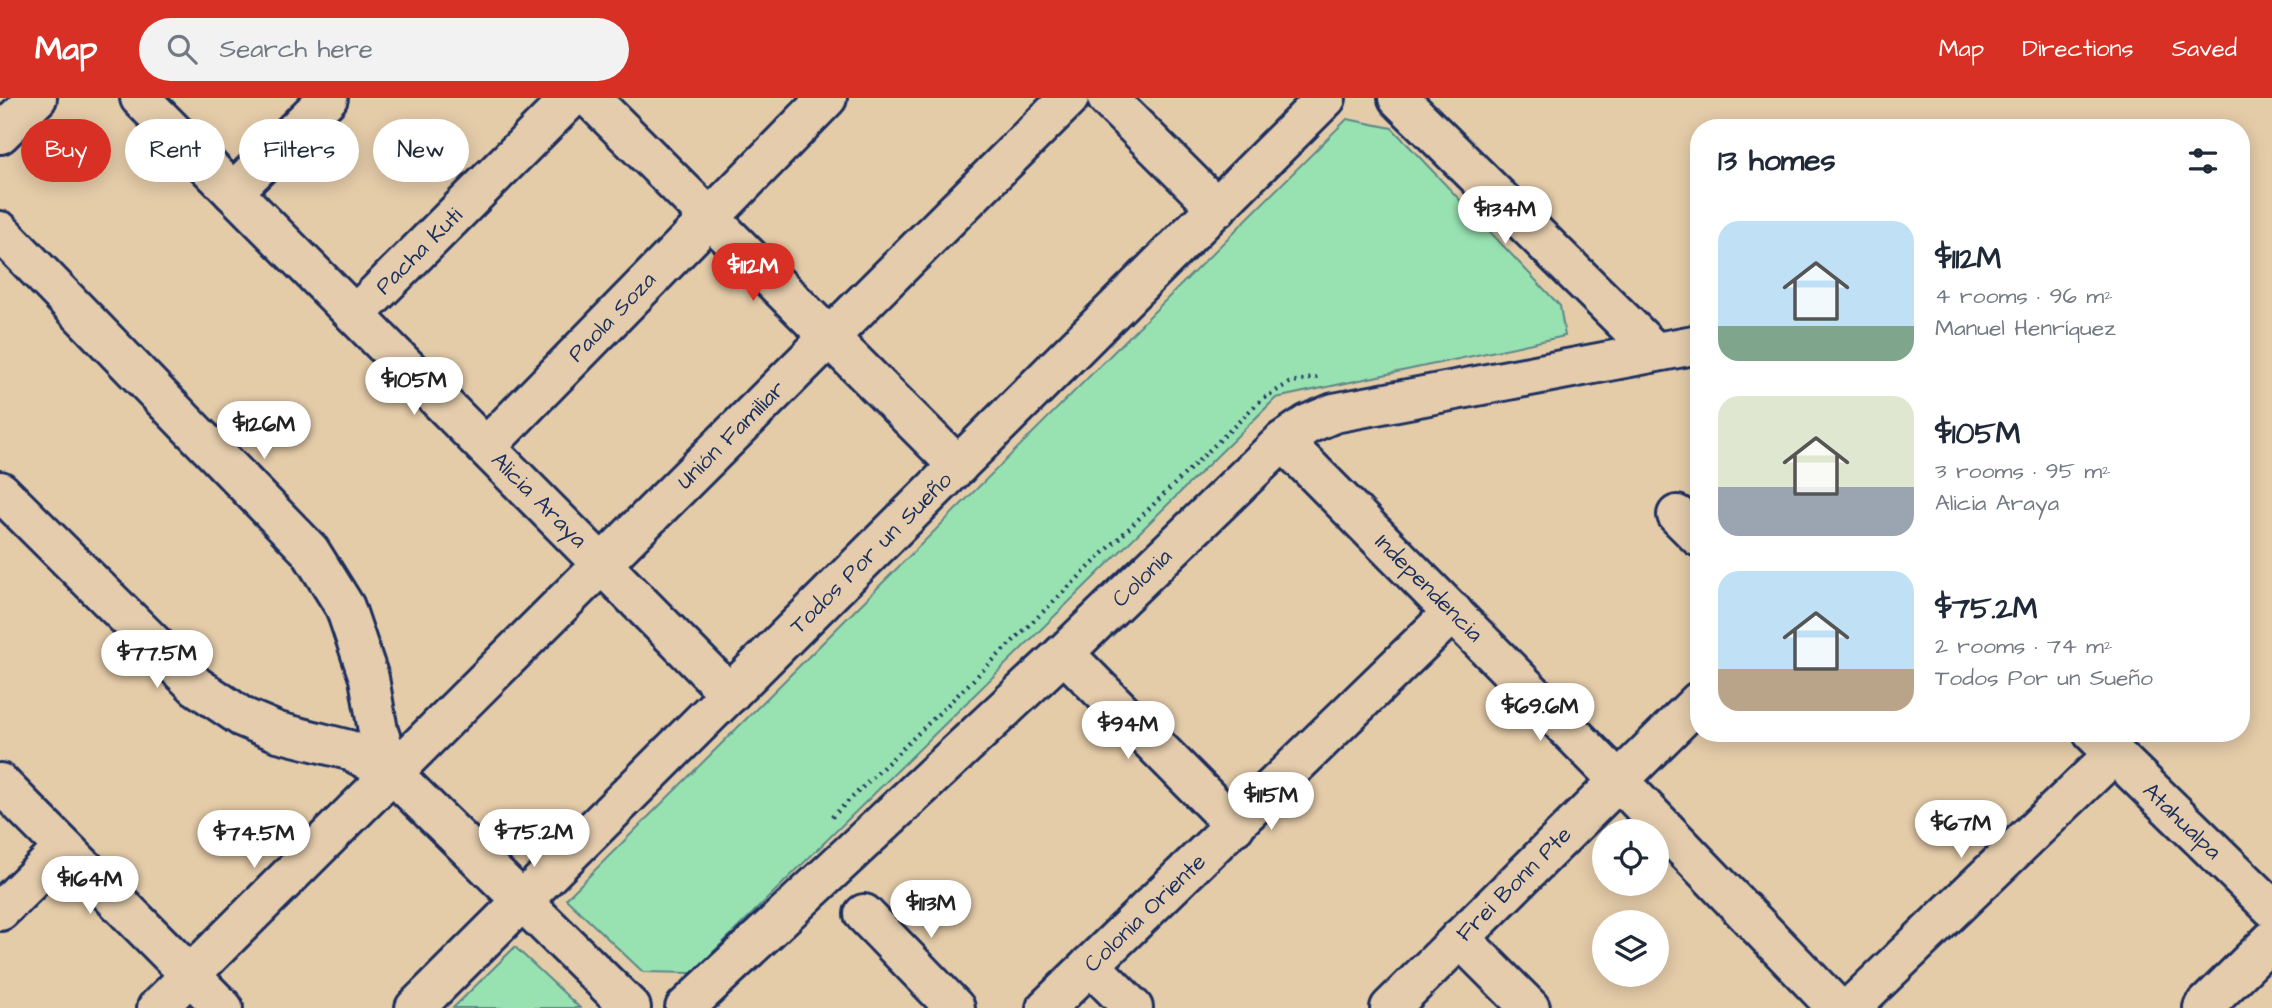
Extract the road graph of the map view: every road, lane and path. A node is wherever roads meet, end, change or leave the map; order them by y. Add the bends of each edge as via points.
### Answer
1 (37, 98) edge
2 (141, 98) edge
3 (328, 98) edge
4 (571, 98) edge
5 (590, 98) edge
6 (827, 98) edge
7 (1069, 98) edge
8 (1107, 98) edge
9 (1326, 98) edge
10 (1398, 98) edge
11 (0, 134) edge
12 (233, 192) junction
13 (1217, 208) junction
14 (710, 218) junction
15 (0, 231) edge
16 (355, 315) junction
17 (829, 337) junction
18 (1690, 345) edge
19 (1654, 351) junction
20 (1283, 441) junction
21 (485, 447) junction
22 (958, 466) junction
23 (0, 491) edge
24 (602, 564) junction
25 (1453, 612) junction
26 (1064, 653) junction
27 (730, 694) junction
28 (1690, 710) edge
29 (2103, 744) edge
30 (393, 774) junction
31 (1618, 780) junction
32 (0, 783) edge
33 (1235, 826) junction
34 (64, 848) junction
35 (523, 900) junction
36 (2272, 908) edge
37 (0, 911) edge
38 (864, 914) dead end
39 (1460, 938) junction
40 (2272, 940) edge
41 (1090, 965) junction
42 (190, 975) junction
43 (157, 1008) edge
44 (223, 1008) edge
45 (415, 1008) edge
46 (631, 1008) edge
47 (685, 1008) edge
48 (955, 1008) edge
49 (1046, 1008) edge
50 (1133, 1008) edge
51 (1390, 1008) edge
52 (1530, 1008) edge
53 (1837, 1008) edge
54 (1850, 1008) edge
55 (2203, 1008) edge

1 - 11 street
2 - 12 street, Alicia Araya
3 - 12 street
4 - 16 street, Pacha Kuti
5 - 14 street
6 - 14 street, Paola Soza
7 - 17 street, Unión Familiar
8 - 13 street
9 - 13 street, Todos Por un Sueño
10 - 19 street
12 - 16 street, Alicia Araya
13 - 22 street, Todos Por un Sueño
14 - 17 street
14 - 21 street, Paola Soza
15 - 30 street via 310,551 345,607
16 - 21 street, Alicia Araya
17 - 22 street
17 - 24 street, Unión Familiar
18 - 19 street, Colonia
19 - 20 street, Colonia via 1334,413
20 - 25 street, Independencia
20 - 26 street, Colonia
21 - 24 street, Alicia Araya
22 - 27 street, Todos Por un Sueño
23 - 30 street via 196,686 242,717 278,733 349,750
24 - 27 street, Alicia Araya
24 - 30 street, Unión Familiar
25 - 31 street, Independencia
25 - 33 street, Colonia Oriente
26 - 33 street
26 - 47 street, Colonia
27 - 35 street, Todos Por un Sueño
28 - 31 street, Frei Bonn Pte
29 - 36 street, Atahualpa
29 - 54 street
30 - 35 street
30 - 42 street, Unión Familiar
31 - 39 street, Frei Bonn Pte
31 - 53 street, Independencia
32 - 34 street
33 - 41 street, Colonia Oriente
34 - 37 street
34 - 42 street
35 - 45 street, Todos Por un Sueño
35 - 46 street
38 - 48 street
39 - 51 street, Frei Bonn Pte
39 - 52 street
40 - 55 street
41 - 49 street, Colonia Oriente
41 - 50 street
42 - 43 street, Unión Familiar
42 - 44 street

